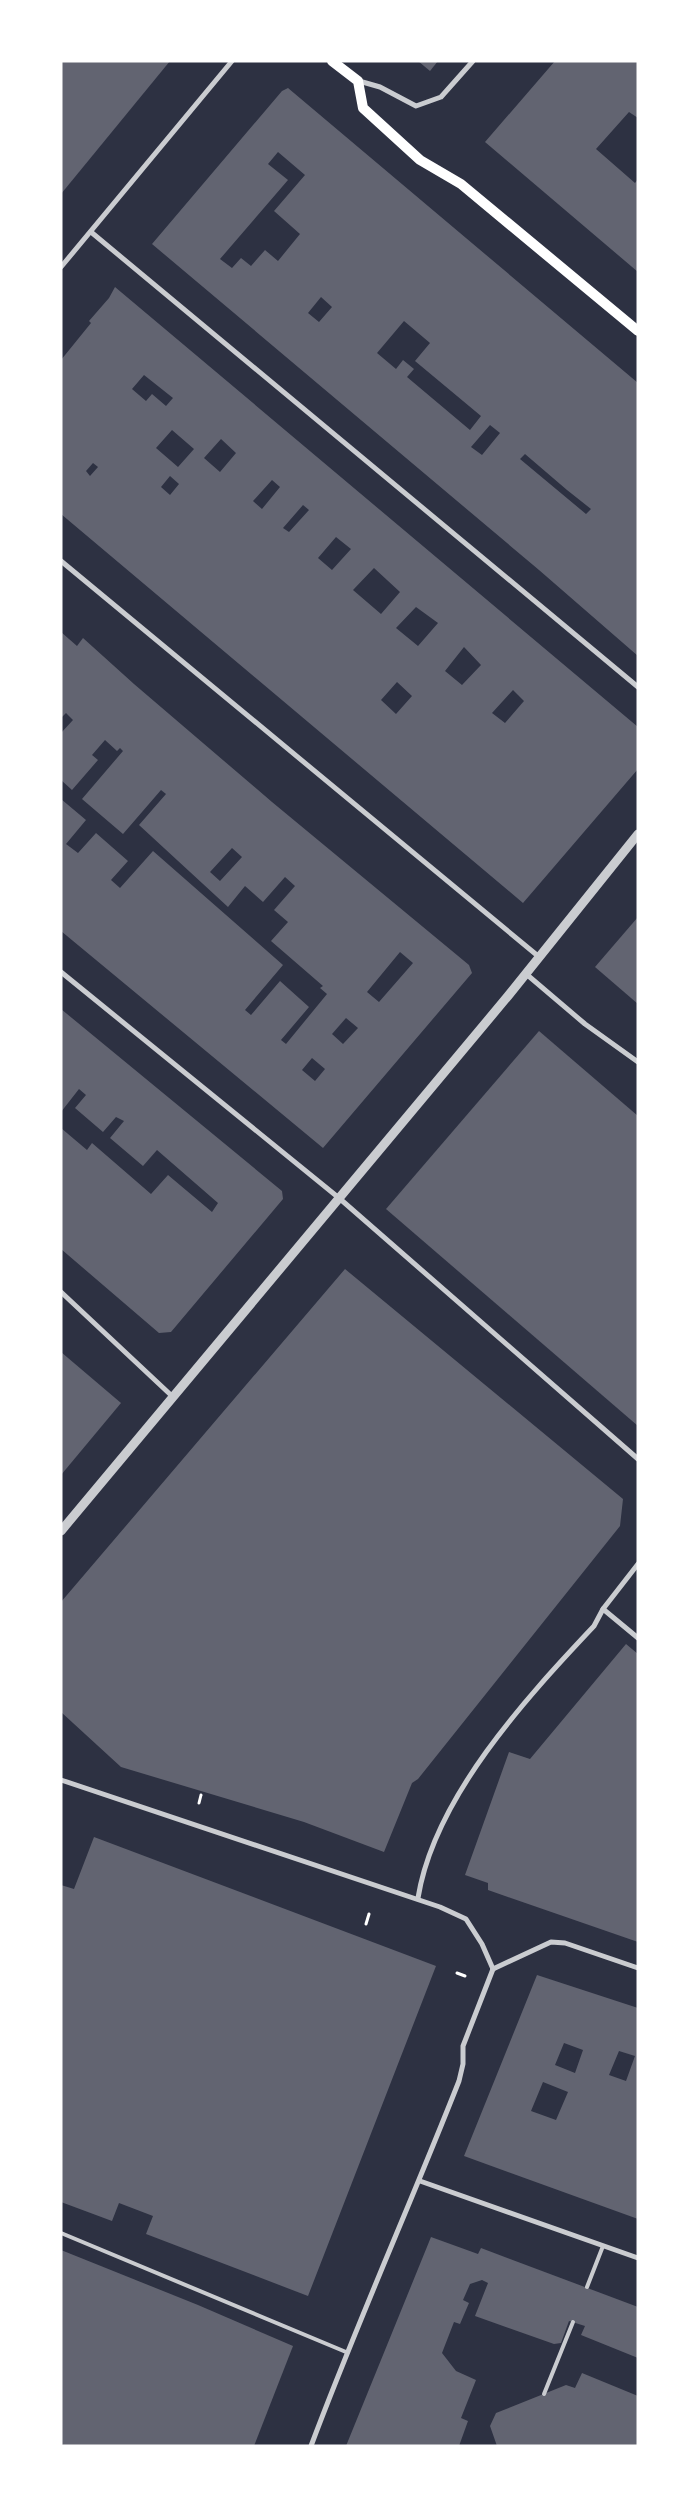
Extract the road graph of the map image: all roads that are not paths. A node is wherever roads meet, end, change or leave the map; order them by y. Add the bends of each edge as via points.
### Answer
1 (232, 61) edge
2 (332, 61) edge
3 (474, 61) edge
4 (358, 81) junction
5 (91, 232) junction
6 (61, 268) edge
7 (638, 331) edge
8 (61, 560) edge
9 (638, 687) edge
10 (638, 834) edge
11 (538, 956) junction
12 (61, 972) edge
13 (525, 973) junction
14 (638, 1062) edge
15 (339, 1198) junction
16 (61, 1292) edge
17 (173, 1397) junction
18 (638, 1459) edge
19 (61, 1531) edge
20 (638, 1564) edge
21 (603, 1609) junction
22 (638, 1638) edge
23 (61, 1780) edge
24 (418, 1898) junction
25 (638, 1968) edge
26 (493, 1969) junction
27 (420, 2181) junction
28 (61, 2233) edge
29 (604, 2246) junction
30 (638, 2258) edge
31 (587, 2287) dead end
32 (573, 2322) dead end
33 (346, 2352) junction
34 (544, 2394) dead end
35 (311, 2446) edge

1 - 5 street
2 - 4 main road
3 - 4 street via 442,97 416,106 380,87
4 - 7 main road via 363,108 413,154 461,184
5 - 6 street
5 - 9 street
8 - 11 street
10 - 11 street
11 - 13 street
12 - 15 street
13 - 14 street via 585,1024
13 - 15 street
15 - 17 street
15 - 18 street
16 - 17 street
17 - 19 street
20 - 21 street
21 - 22 street
21 - 24 street via 594,1626 514,1717 461,1787 443,1819 421,1878
23 - 24 street via 378,1888
24 - 26 street via 466,1919
25 - 26 street via 565,1943 551,1942
26 - 27 street via 463,2046 459,2081
27 - 29 street
27 - 33 street
28 - 33 lane
29 - 30 street
29 - 31 lane
32 - 34 lane
33 - 35 street

